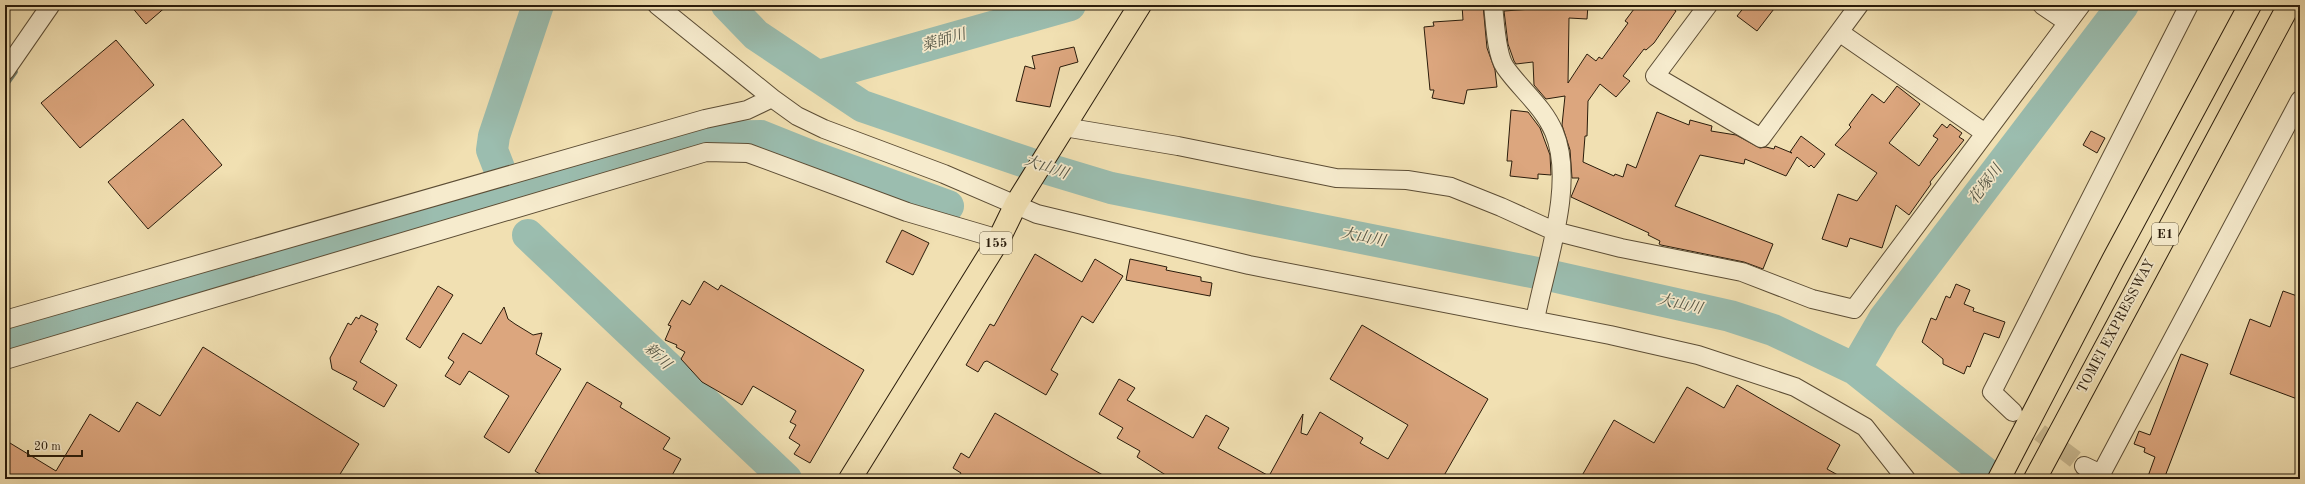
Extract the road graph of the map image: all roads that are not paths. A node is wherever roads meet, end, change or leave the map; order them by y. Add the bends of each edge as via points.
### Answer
1 (49, 5) edge
2 (657, 5) edge
3 (1140, 5) edge
4 (1493, 5) edge
5 (1708, 5) edge
6 (1859, 5) edge
7 (2042, 5) edge
8 (2081, 5) edge
9 (2189, 5) edge
10 (2250, 5) edge
11 (2289, 5) edge
12 (2067, 22) junction
13 (1839, 32) junction
14 (5, 71) edge
15 (772, 98) junction
16 (2300, 100) edge
17 (1064, 127) junction
18 (1985, 133) junction
19 (1016, 204) junction
20 (1553, 236) junction
21 (999, 238) junction
22 (5, 320) edge
23 (1534, 320) junction
24 (5, 360) edge
25 (2013, 412) tunnel mouth
26 (2084, 466) tunnel mouth
27 (2039, 472) edge
28 (2103, 476) edge
29 (850, 479) edge
30 (1906, 479) edge
31 (1999, 479) edge

1 - 14 street
2 - 15 street
3 - 17 highway, 155
4 - 20 street via 1497,40 1504,66 1538,104 1554,133 1562,169 1560,204
5 - 13 street via 1655,76 1761,138
6 - 13 street
7 - 12 street
8 - 12 street
9 - 25 street via 1992,392
10 - 31 highway, E1
11 - 27 highway, TOMEI EXPRESSWAY / E1
12 - 18 street
13 - 18 street
15 - 19 street via 797,116 824,129
15 - 22 street via 747,110 705,119
16 - 28 street
17 - 19 highway, 155
17 - 20 street via 1178,146 1336,178 1407,180 1451,187
18 - 20 street via 1854,309 1812,299 1742,272
19 - 21 highway, 155
19 - 23 street via 1037,214 1249,265
20 - 23 street
21 - 24 street via 907,212 748,152 706,152
21 - 29 highway, 155
23 - 30 street via 1698,355 1796,387 1865,427
26 - 28 street

